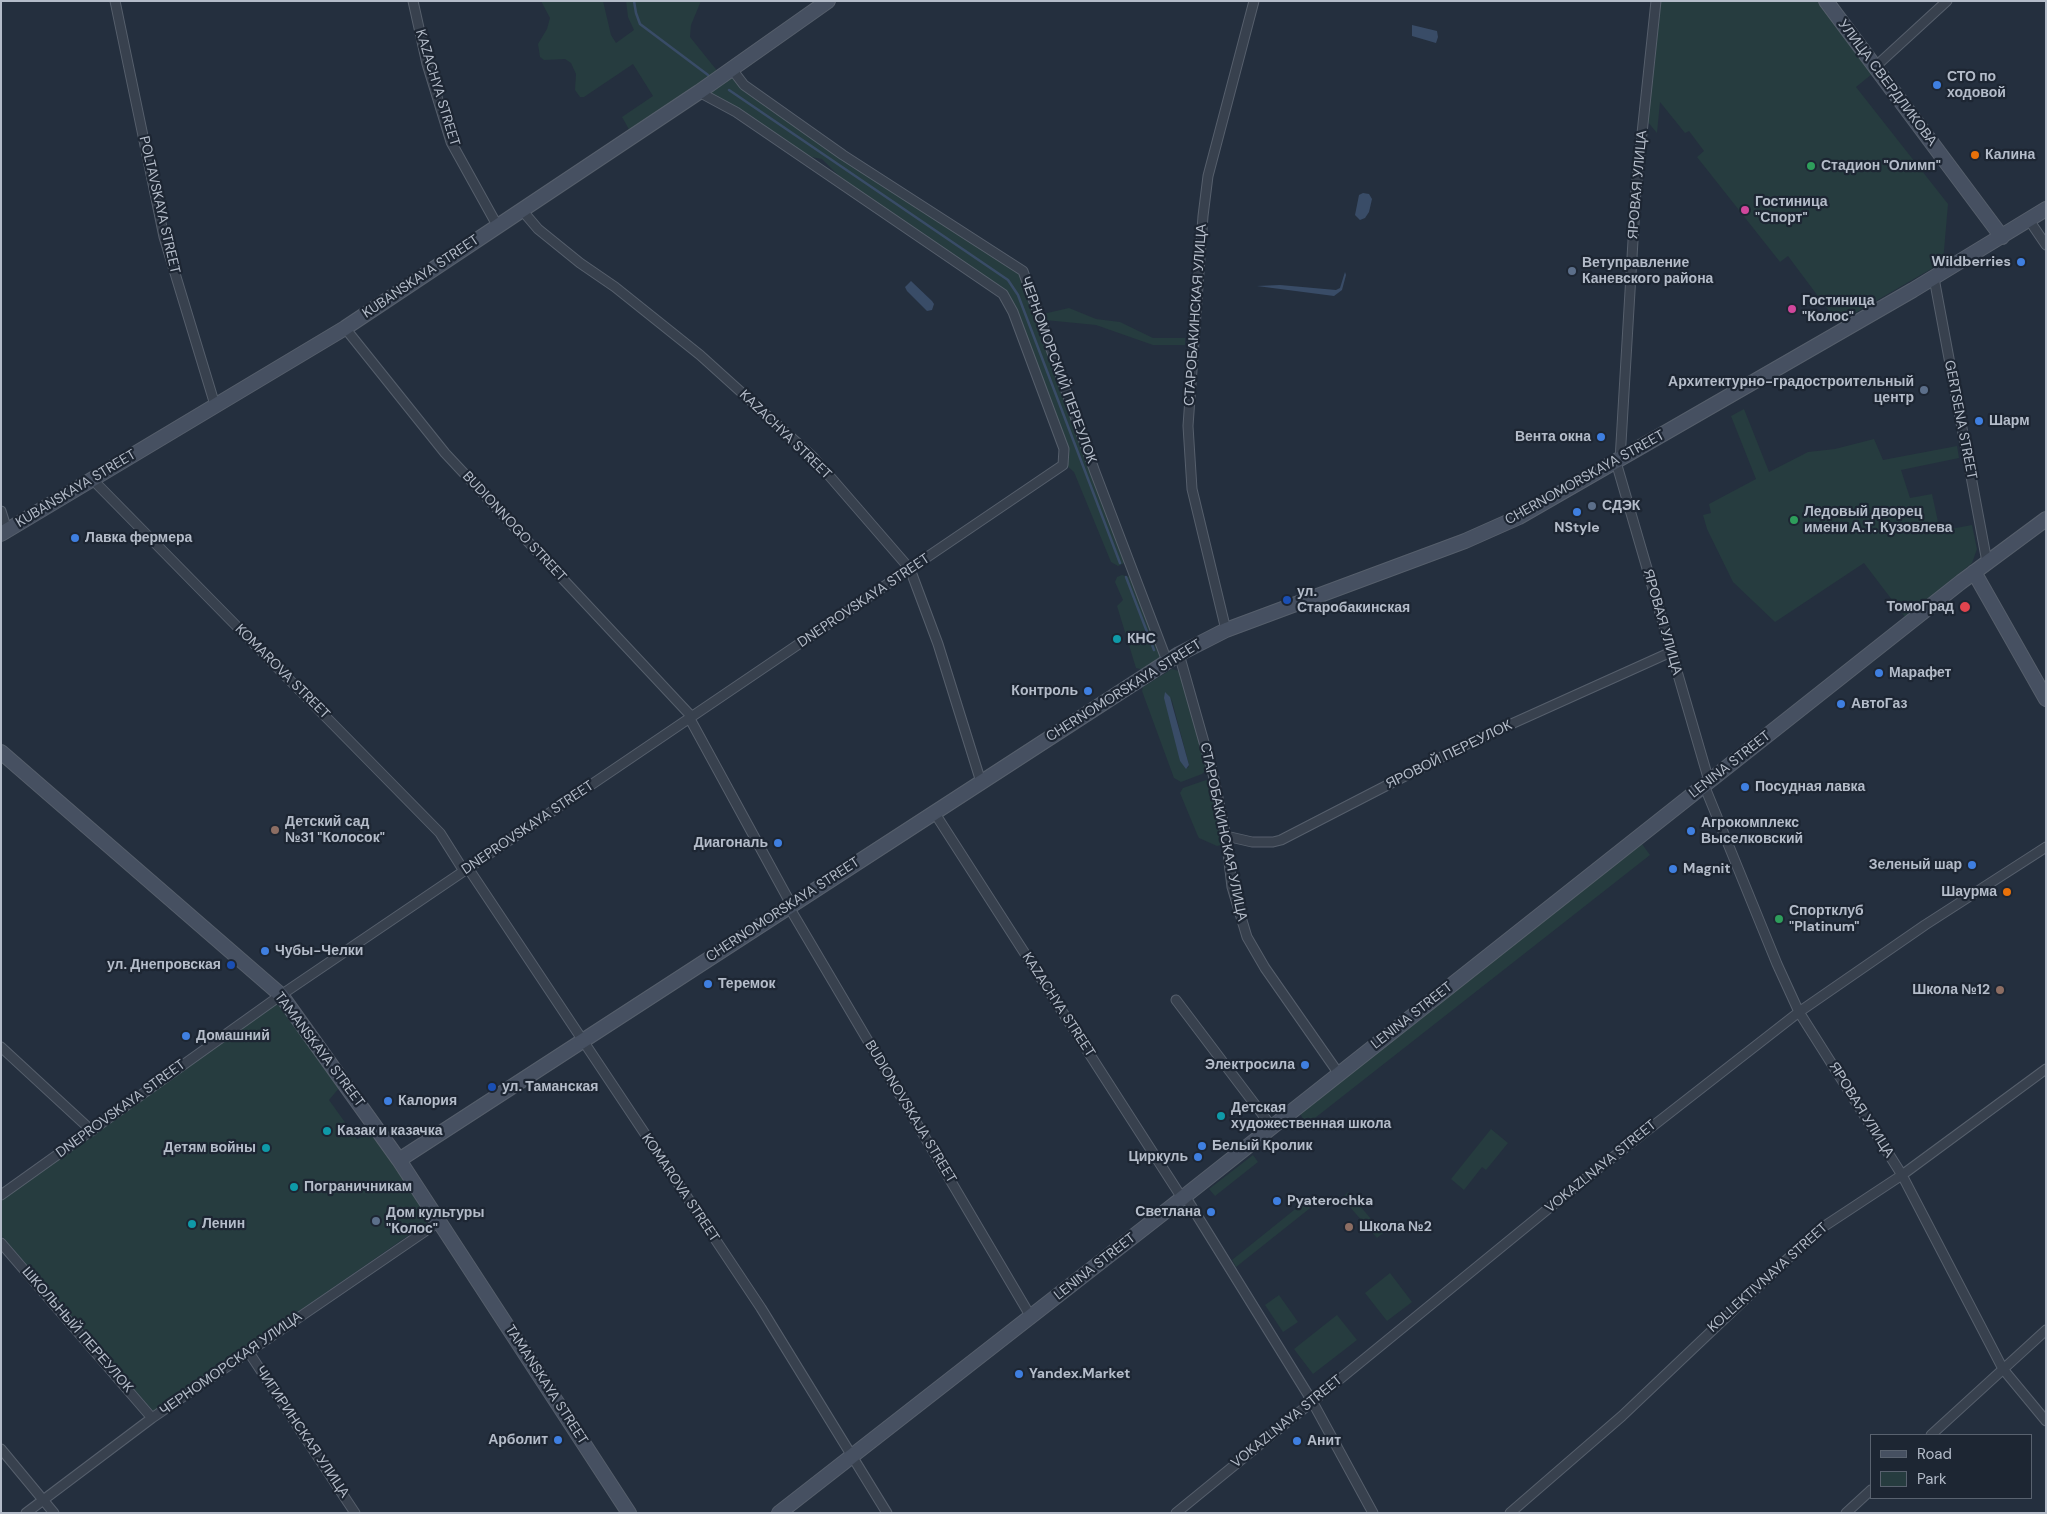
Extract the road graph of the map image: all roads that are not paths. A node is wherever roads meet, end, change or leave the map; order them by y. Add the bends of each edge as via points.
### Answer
1 (116, 1) edge
2 (413, 1) edge
3 (828, 1) edge
4 (1254, 1) edge
5 (1656, 1) edge
6 (1826, 1) edge
7 (1947, 1) edge
8 (1875, 66) junction
9 (731, 68) junction
10 (699, 92) junction
11 (2046, 209) edge
12 (521, 210) junction
13 (2029, 220) junction
14 (497, 225) junction
15 (2002, 237) junction
16 (2046, 245) edge
17 (1934, 278) junction
18 (345, 328) junction
19 (215, 405) junction
20 (1618, 461) junction
21 (92, 479) junction
22 (1, 511) edge
23 (2046, 520) edge
24 (4, 532) edge
25 (1987, 562) junction
26 (910, 569) junction
27 (1974, 572) junction
28 (1226, 630) junction
29 (1671, 652) junction
30 (1173, 658) junction
31 (2046, 699) edge
32 (691, 718) junction
33 (1, 752) edge
34 (981, 782) junction
35 (1707, 783) junction
36 (934, 812) junction
37 (1226, 836) junction
38 (2046, 847) edge
39 (466, 869) junction
40 (790, 907) junction
41 (281, 995) junction
42 (1176, 1000) dead end
43 (1799, 1012) junction
44 (584, 1039) junction
45 (1, 1047) edge
46 (2046, 1069) edge
47 (1339, 1074) junction
48 (1272, 1127) junction
49 (92, 1131) junction
50 (399, 1160) junction
51 (1902, 1175) junction
52 (1, 1195) edge
53 (1184, 1197) junction
54 (440, 1221) junction
55 (1, 1243) edge
56 (1031, 1317) junction
57 (2046, 1330) edge
58 (248, 1351) junction
59 (2004, 1369) junction
60 (1312, 1401) junction
61 (152, 1418) junction
62 (2046, 1421) edge
63 (1932, 1434) edge
64 (1, 1450) edge
65 (851, 1456) junction
66 (1870, 1491) edge
67 (44, 1500) junction
68 (26, 1513) edge
69 (54, 1513) edge
70 (355, 1513) edge
71 (630, 1513) edge
72 (779, 1513) edge
73 (887, 1513) edge
74 (1176, 1513) edge
75 (1373, 1513) edge
76 (1510, 1513) edge
77 (1846, 1513) edge

1 - 19 street, POLTAVSKAYA STREET via 164,237
2 - 14 street, KAZACHYA STREET via 427,64 451,142
3 - 9 street, KUBANSKAYA STREET
4 - 28 street, СТАРОБАКИНСКАЯ УЛИЦА via 1208,176 1188,426 1192,489
5 - 20 street, ЯРОВАЯ УЛИЦА via 1636,190
6 - 8 street, УЛИЦА СВЕРДЛИКОВА
7 - 8 street
8 - 15 street, УЛИЦА СВЕРДЛИКОВА
9 - 10 street, KUBANSKAYA STREET
9 - 30 street, ЧЕРНОМОРСКИЙ ПЕРЕУЛОК via 744,85 843,155 1023,271 1095,472
10 - 12 street, KUBANSKAYA STREET
10 - 26 street, DNEPROVSKAYA STREET via 736,112 1003,294 1013,312 1065,458 1060,468
11 - 13 street, CHERNOMORSKAYA STREET
12 - 14 street, KUBANSKAYA STREET
12 - 26 street, KAZACHYA STREET via 538,229 700,355 813,457
13 - 15 street, CHERNOMORSKAYA STREET
13 - 16 street
14 - 18 street, KUBANSKAYA STREET
15 - 17 street, CHERNOMORSKAYA STREET
17 - 20 street, CHERNOMORSKAYA STREET
17 - 25 street, GERTSENA STREET
18 - 19 street, KUBANSKAYA STREET
18 - 32 street, BUDIONNOGO STREET via 455,464
19 - 21 street, KUBANSKAYA STREET
20 - 28 street, CHERNOMORSKAYA STREET via 1539,507 1491,530
20 - 29 street, ЯРОВАЯ УЛИЦА
21 - 24 street, KUBANSKAYA STREET
21 - 39 street, KOMAROVA STREET via 440,833
22 - 24 street
23 - 25 street, LENINA STREET
25 - 27 street, LENINA STREET
26 - 32 street, DNEPROVSKAYA STREET
26 - 34 street, KAZACHYA STREET via 938,644
27 - 31 street
27 - 35 street, LENINA STREET
28 - 30 street, CHERNOMORSKAYA STREET
29 - 35 street, ЯРОВАЯ УЛИЦА
29 - 37 street, ЯРОВОЙ ПЕРЕУЛОК via 1467,744 1281,840 1252,842
30 - 34 street, CHERNOMORSKAYA STREET
30 - 37 street, СТАРОБАКИНСКАЯ УЛИЦА via 1212,774
32 - 39 street, DNEPROVSKAYA STREET
32 - 40 street, BUDIONOVSKAJA STREET
33 - 41 street, TAMANSKAYA STREET
34 - 36 street, CHERNOMORSKAYA STREET
35 - 43 street, ЯРОВАЯ УЛИЦА via 1777,964
35 - 47 street, LENINA STREET
36 - 40 street, CHERNOMORSKAYA STREET
36 - 53 street, KAZACHYA STREET
37 - 47 street, СТАРОБАКИНСКАЯ УЛИЦА via 1232,887 1250,943
38 - 43 street, VOKAZLNAYA STREET
39 - 41 street, DNEPROVSKAYA STREET
39 - 44 street, KOMAROVA STREET
40 - 44 street, CHERNOMORSKAYA STREET
40 - 56 street, BUDIONOVSKAJA STREET
41 - 49 street, DNEPROVSKAYA STREET
41 - 50 street, TAMANSKAYA STREET
42 - 48 street
43 - 51 street, ЯРОВАЯ УЛИЦА
43 - 60 street, VOKAZLNAYA STREET via 1631,1142
44 - 50 street, CHERNOMORSKAYA STREET
44 - 65 street, KOMAROVA STREET via 650,1144 761,1308
45 - 49 street
46 - 51 street, KOLLEKTIVNAYA STREET
47 - 48 street, LENINA STREET
48 - 53 street, LENINA STREET
49 - 52 street, DNEPROVSKAYA STREET
50 - 54 street, TAMANSKAYA STREET
51 - 59 street, ЯРОВАЯ УЛИЦА
51 - 76 street, KOLLEKTIVNAYA STREET via 1817,1231 1622,1416
53 - 56 street, LENINA STREET
53 - 60 street, KAZACHYA STREET
54 - 58 street, ЧЕРНОМОРСКАЯ УЛИЦА
54 - 71 street, TAMANSKAYA STREET
55 - 61 street, ШКОЛЬНЫЙ ПЕРЕУЛОК
56 - 65 street, LENINA STREET
57 - 59 street
58 - 61 street, ЧЕРНОМОРСКАЯ УЛИЦА
58 - 70 street, ЧИГИРИНСКАЯ УЛИЦА
59 - 62 street, ЯРОВАЯ УЛИЦА
59 - 63 street
60 - 74 street, VOKAZLNAYA STREET
60 - 75 street, KAZACHYA STREET
61 - 67 street, ЧЕРНОМОРСКАЯ УЛИЦА
64 - 67 street
65 - 72 street, LENINA STREET
65 - 73 street, KOMAROVA STREET
66 - 77 street
67 - 68 street, ЧЕРНОМОРСКАЯ УЛИЦА
67 - 69 street

